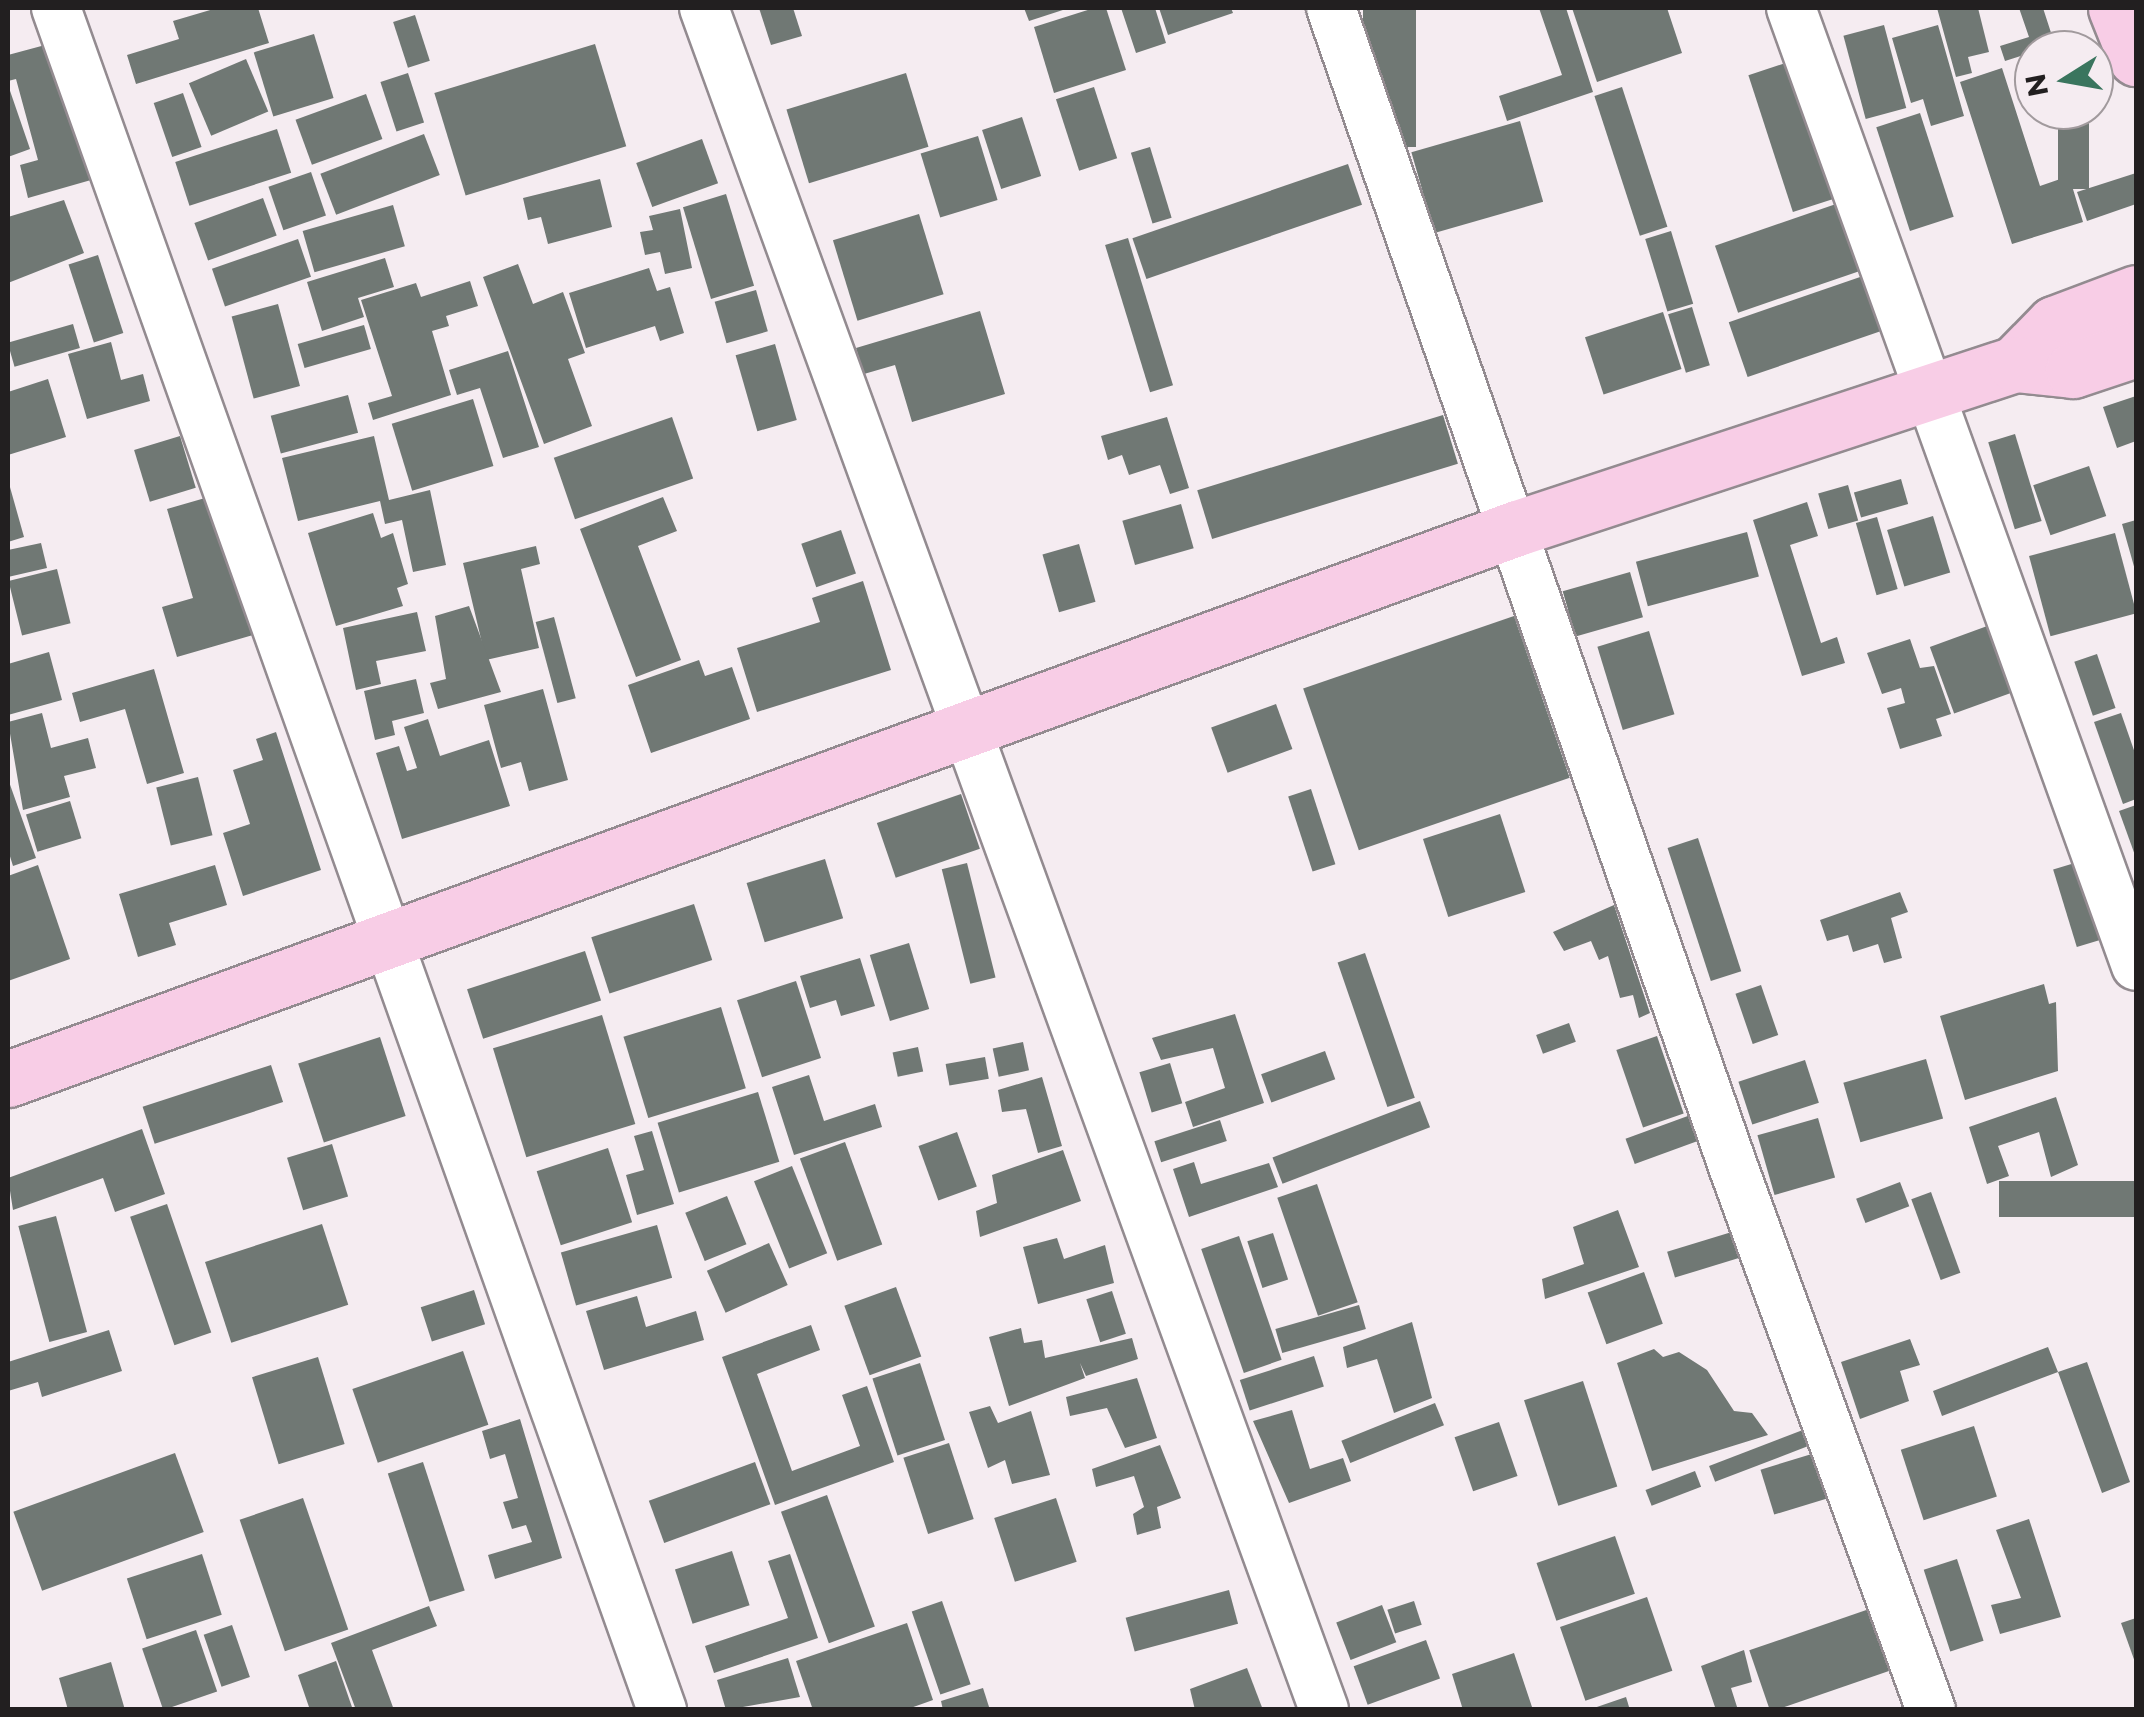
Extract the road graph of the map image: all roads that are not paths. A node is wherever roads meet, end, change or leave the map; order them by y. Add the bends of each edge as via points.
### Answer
1 (56, 8) edge
2 (704, 8) edge
3 (1331, 8) edge
4 (1792, 8) edge
5 (2116, 8) edge
6 (2136, 58) edge
7 (2136, 293) edge
8 (2136, 349) edge
9 (2016, 364) junction
10 (1927, 392) junction
11 (1517, 528) junction
12 (961, 730) junction
13 (390, 943) junction
14 (2136, 966) edge
15 (8, 1080) edge
16 (662, 1710) edge
17 (1324, 1710) edge
18 (1931, 1710) edge

1 - 13 street
2 - 12 street
3 - 11 street
4 - 10 street
5 - 6 main road
7 - 9 main road via 2054,324
8 - 9 main road via 2073,370
9 - 10 main road
10 - 11 main road
10 - 14 street
11 - 12 main road
11 - 18 street via 1734,1169
12 - 13 main road
12 - 17 street
13 - 15 main road
13 - 16 street

